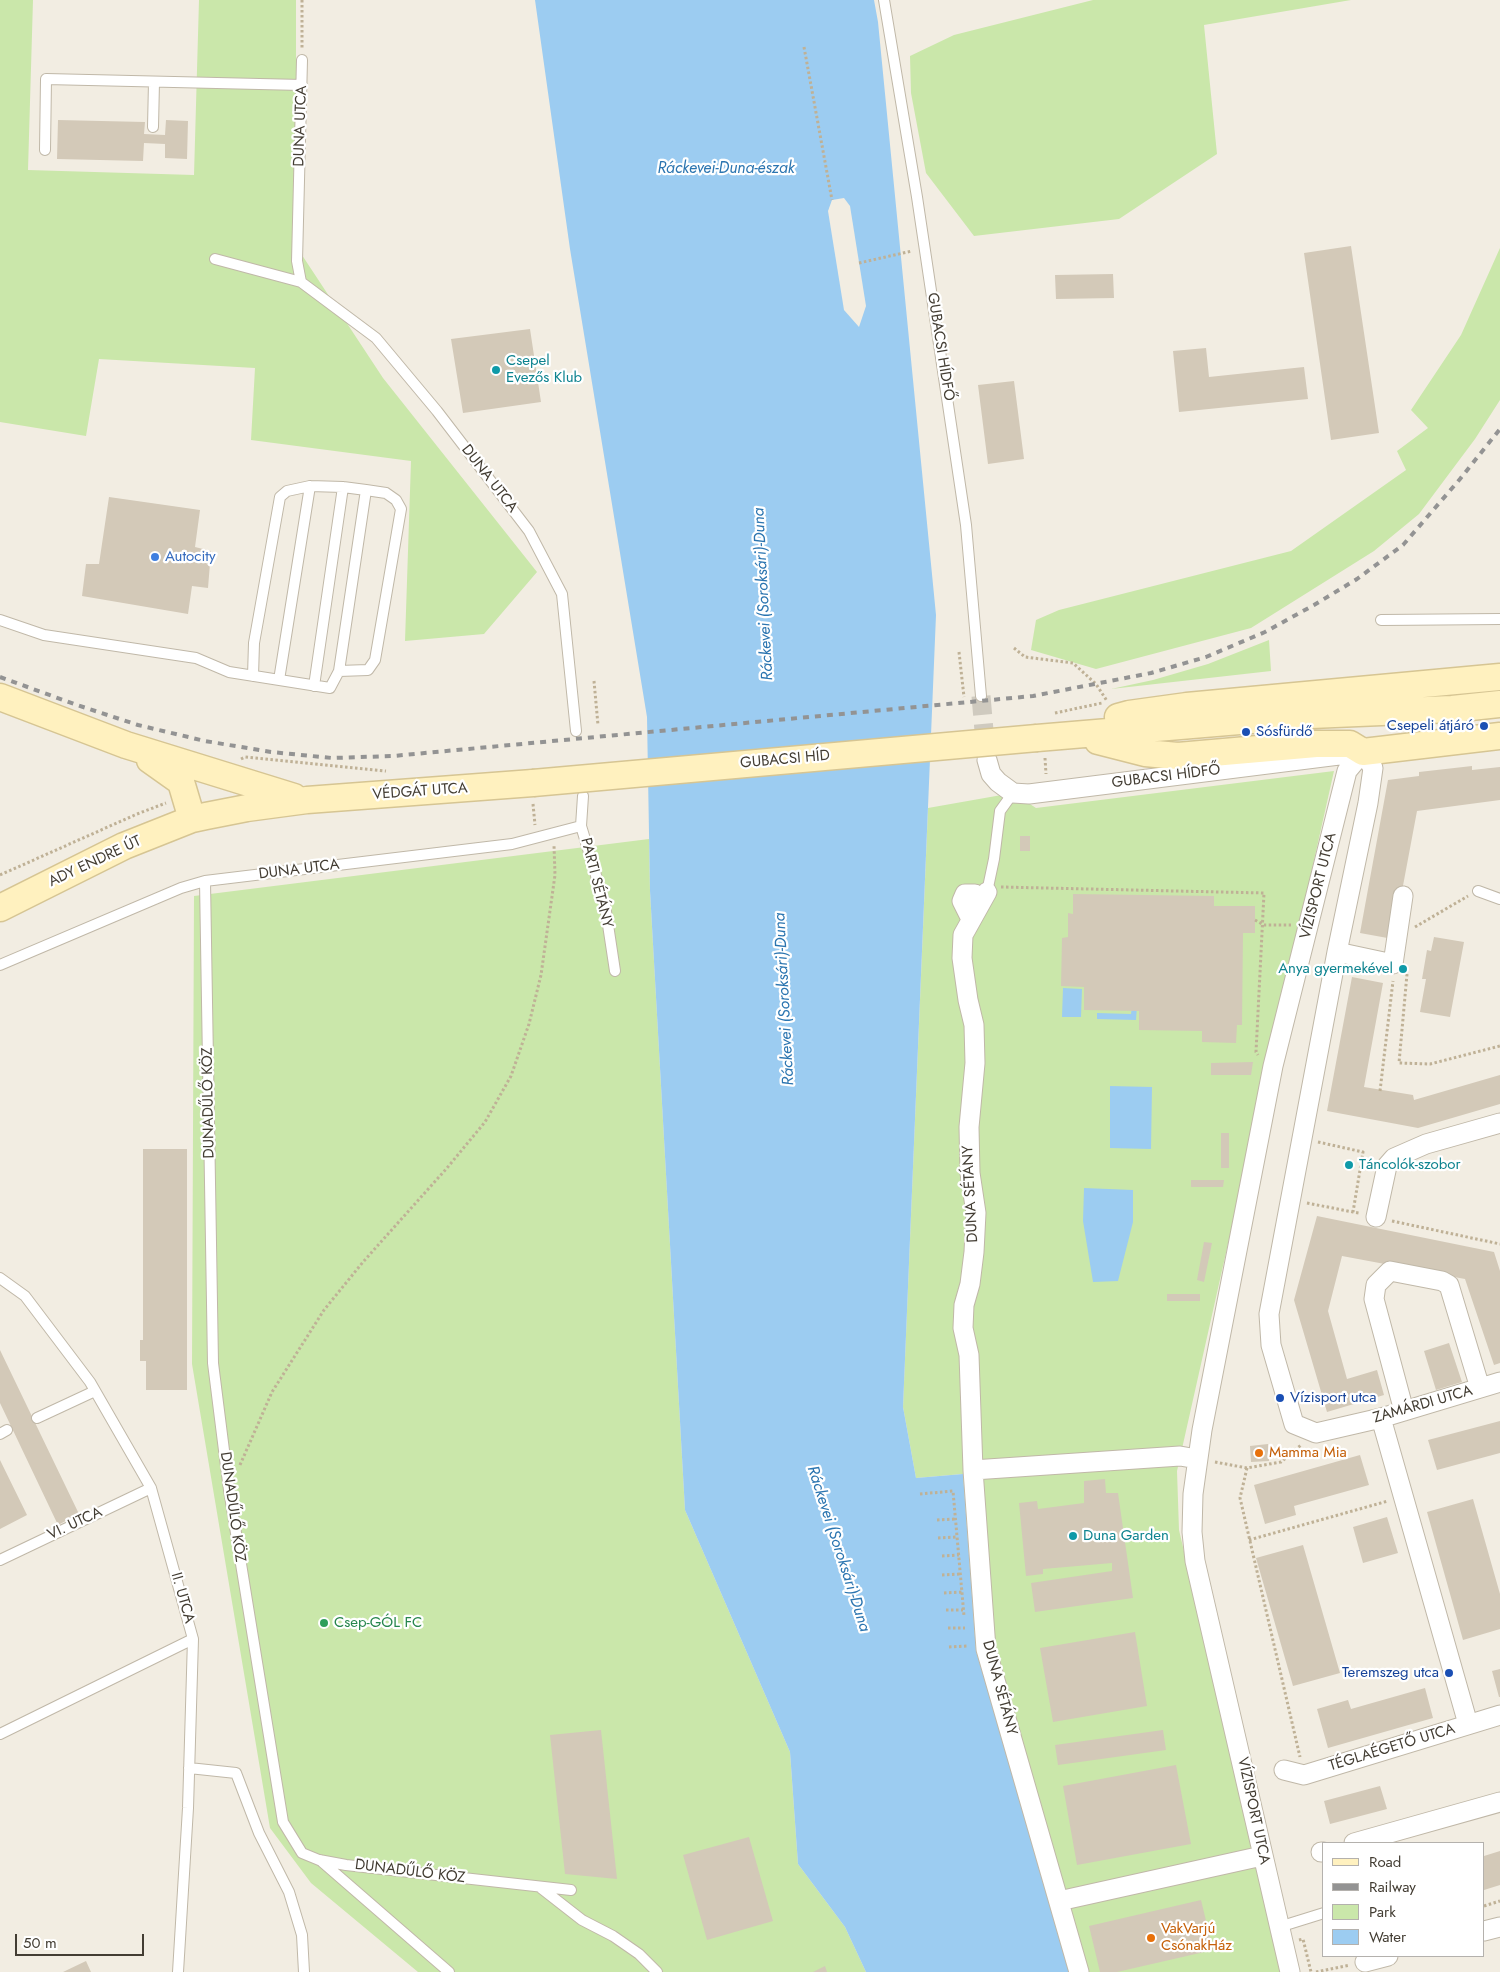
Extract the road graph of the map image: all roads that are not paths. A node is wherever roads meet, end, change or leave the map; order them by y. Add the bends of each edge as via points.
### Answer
1 (884, 0) edge
2 (302, 60) road end
3 (154, 82) junction
4 (302, 85) junction
5 (152, 127) dead end
6 (45, 150) dead end
7 (215, 259) dead end
8 (301, 282) junction
9 (310, 486) junction
10 (343, 487) junction
11 (366, 490) junction
12 (1500, 619) edge
13 (0, 620) edge
14 (1380, 620) dead end
15 (339, 671) junction
16 (253, 676) junction
17 (1500, 677) edge
18 (279, 680) junction
19 (314, 686) junction
20 (981, 696) tunnel mouth
21 (0, 697) edge
22 (1500, 704) edge
23 (1188, 706) junction
24 (1311, 715) junction
25 (576, 731) dead end
26 (1500, 736) edge
27 (1045, 737) junction
28 (126, 745) junction
29 (1364, 752) junction
30 (986, 760) tunnel mouth
31 (533, 792) joint
32 (1012, 792) junction
33 (584, 796) dead end
34 (1341, 798) junction
35 (307, 800) junction
36 (1368, 804) junction
37 (192, 819) junction
38 (582, 826) junction
39 (205, 881) junction
40 (1478, 891) road end
41 (1402, 896) dead end
42 (1500, 899) edge
43 (981, 900) joint
44 (0, 908) edge
45 (1337, 952) junction
46 (0, 965) edge
47 (615, 970) dead end
48 (1500, 1123) edge
49 (1376, 1217) dead end
50 (0, 1278) edge
51 (1500, 1382) edge
52 (1480, 1388) junction
53 (95, 1391) junction
54 (1404, 1411) junction
55 (37, 1418) dead end
56 (1381, 1418) junction
57 (1316, 1433) joint
58 (1197, 1458) junction
59 (973, 1470) junction
60 (151, 1488) junction
61 (0, 1560) edge
62 (194, 1639) junction
63 (1500, 1716) edge
64 (1468, 1724) junction
65 (0, 1734) edge
66 (189, 1768) junction
67 (1284, 1770) dead end
68 (1500, 1802) edge
69 (1358, 1842) edge
70 (1262, 1856) junction
71 (319, 1860) junction
72 (540, 1887) junction
73 (571, 1890) dead end
74 (1059, 1900) junction
75 (1322, 1914) edge
76 (1279, 1927) junction
77 (1500, 1927) edge
78 (1485, 1931) edge
79 (1384, 1957) edge
80 (1365, 1962) dead end
81 (178, 1972) edge
82 (304, 1972) edge
83 (449, 1972) edge
84 (657, 1972) edge
85 (1079, 1972) edge
86 (1290, 1972) edge

1 - 20 lane, GUBACSI HÍDFŐ via 966,525
2 - 4 lane, DUNA UTCA
3 - 4 lane
3 - 5 lane
3 - 6 lane via 46,79
4 - 8 lane, DUNA UTCA via 297,261
7 - 8 lane, DUNA UTCA
8 - 25 lane, DUNA UTCA via 376,338 529,531 562,594
9 - 10 lane
9 - 16 lane via 287,491 280,497 254,643
9 - 18 lane
10 - 11 lane
10 - 19 lane
11 - 15 lane
11 - 15 lane via 386,493 396,500 401,509 375,660 368,670
12 - 14 lane
13 - 16 lane via 44,635 196,658 229,672
15 - 19 lane via 330,688
16 - 18 lane
17 - 23 main road
18 - 19 lane
21 - 28 main road, VÉDGÁT UTCA
22 - 24 main road
23 - 24 main road
23 - 27 main road via 1129,714
24 - 27 main road
26 - 29 main road
27 - 29 main road via 1099,741 1164,756 1316,744 1350,744
27 - 31 main road, GUBACSI HÍD, bridge
28 - 35 main road, VÉDGÁT UTCA
28 - 37 main road, VÉDGÁT UTCA via 181,782
29 - 32 street, GUBACSI HÍDFŐ via 1029,794
29 - 34 street, VÍZISPORT UTCA via 1346,771
29 - 36 street, VÍZISPORT UTCA via 1373,768
30 - 32 street via 991,774
31 - 35 main road, VÉDGÁT UTCA
32 - 43 lane via 1000,811 994,859
33 - 38 lane
34 - 36 street
34 - 58 street, VÍZISPORT UTCA via 1273,1066
35 - 37 main road, VÉDGÁT UTCA
36 - 45 street, VÍZISPORT UTCA
37 - 44 main road, ADY ENDRE ÚT via 124,846
38 - 39 lane, DUNA UTCA via 512,844
38 - 47 lane, PARTI SÉTÁNY via 605,905
39 - 46 lane, DUNA UTCA via 181,888
39 - 71 lane, DUNADŰLŐ KÖZ via 213,1363 229,1490 283,1822 302,1853
40 - 42 lane
41 - 45 street via 1393,964
43 - 59 street, DUNA SÉTÁNY via 964,935 962,958 974,1025 975,1063 969,1127 970,1173 976,1213 963,1328 969,1355
45 - 57 street, VÍZISPORT UTCA via 1269,1314 1270,1345 1294,1424
48 - 49 street via 1426,1144 1394,1158 1387,1166
50 - 53 lane, II. UTCA via 24,1296
51 - 52 street, ZAMÁRDI UTCA
52 - 54 street, ZAMÁRDI UTCA
52 - 54 street via 1450,1285 1390,1271 1376,1285 1374,1299
53 - 55 lane
53 - 60 lane, II. UTCA
54 - 56 street, ZAMÁRDI UTCA
56 - 57 street, ZAMÁRDI UTCA
56 - 64 street
58 - 59 street via 1180,1456
58 - 70 street, VÍZISPORT UTCA via 1192,1532 1195,1562
59 - 74 street, DUNA SÉTÁNY via 986,1649
60 - 61 lane, VI. UTCA
60 - 62 lane, II. UTCA
62 - 65 lane
62 - 66 lane, II. UTCA
63 - 64 street, TÉGLAÉGETŐ UTCA
64 - 67 street, TÉGLAÉGETŐ UTCA via 1304,1776
66 - 81 lane, II. UTCA
66 - 82 lane via 236,1773 259,1833 289,1892 302,1935
68 - 69 street
70 - 74 street
70 - 76 street, VÍZISPORT UTCA
71 - 72 lane, DUNADŰLŐ KÖZ
71 - 83 lane
72 - 73 lane, DUNADŰLŐ KÖZ
72 - 84 lane via 582,1920 639,1954
74 - 85 street, DUNA SÉTÁNY
75 - 76 lane
76 - 86 street, VÍZISPORT UTCA
77 - 78 street
79 - 80 street

